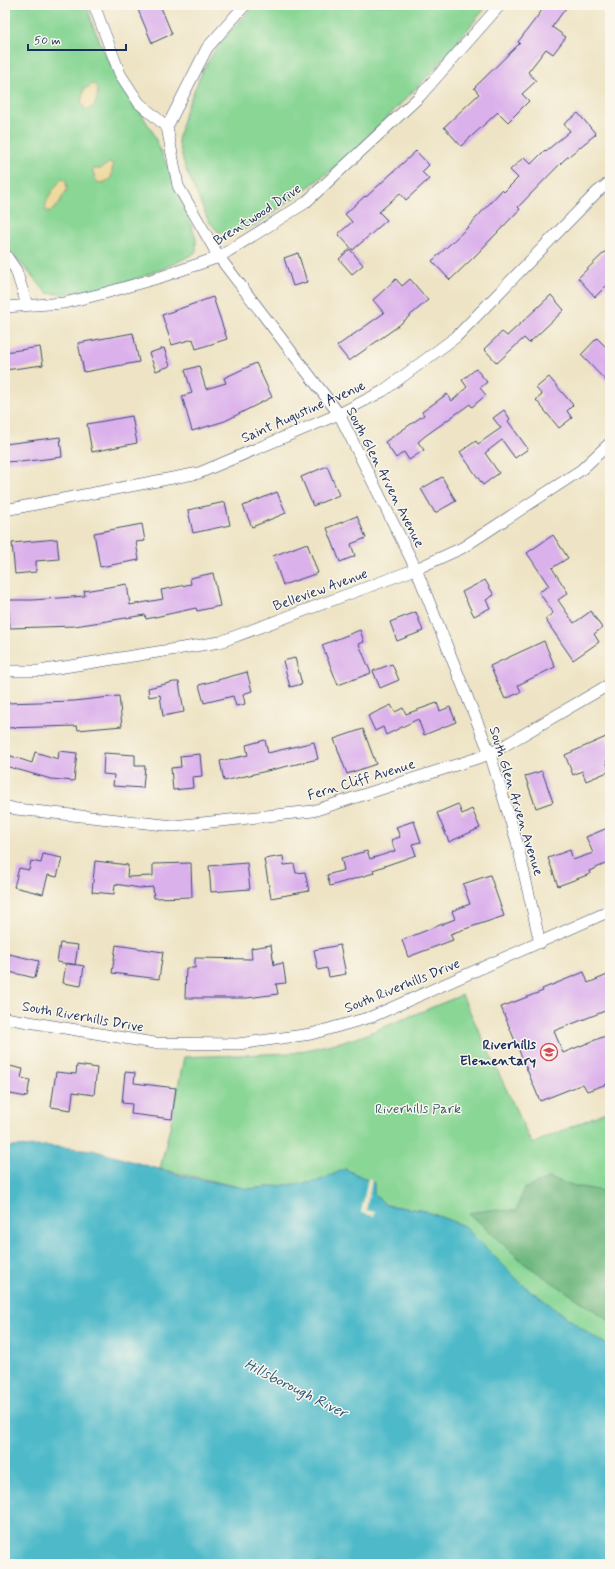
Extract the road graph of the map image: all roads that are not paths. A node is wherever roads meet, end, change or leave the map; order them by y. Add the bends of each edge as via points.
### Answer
1 (94, 5) edge
2 (245, 5) edge
3 (500, 5) edge
4 (167, 127) junction
5 (610, 182) edge
6 (5, 254) edge
7 (218, 257) junction
8 (27, 305) junction
9 (5, 307) edge
10 (339, 414) junction
11 (610, 443) edge
12 (5, 510) edge
13 (416, 569) junction
14 (5, 671) edge
15 (610, 684) edge
16 (490, 754) junction
17 (5, 806) edge
18 (610, 911) edge
19 (540, 943) junction
20 (5, 1018) edge

1 - 4 street via 120,74 138,103
2 - 4 street via 206,48
3 - 7 street, Brentwood Drive via 419,98 304,203
4 - 7 street, South Glen Arven Avenue via 178,186
5 - 10 street, Saint Augustine Avenue via 597,192 456,337 384,391
6 - 8 street via 16,270
7 - 8 street, Brentwood Drive via 162,277 105,293 64,303
7 - 10 street, South Glen Arven Avenue
8 - 9 street, Brentwood Drive
10 - 12 street, Saint Augustine Avenue via 199,473
10 - 13 street, South Glen Arven Avenue
11 - 13 street, Belleview Avenue via 581,470 462,548
13 - 14 street, Belleview Avenue via 220,642 39,671
13 - 16 street, South Glen Arven Avenue
15 - 16 street, Fern Cliff Avenue
16 - 17 street, Fern Cliff Avenue via 313,811 174,826
16 - 19 street, South Glen Arven Avenue via 517,842
18 - 19 street, South Riverhills Drive
19 - 20 street, South Riverhills Drive via 371,1017 312,1034 238,1044 154,1043

